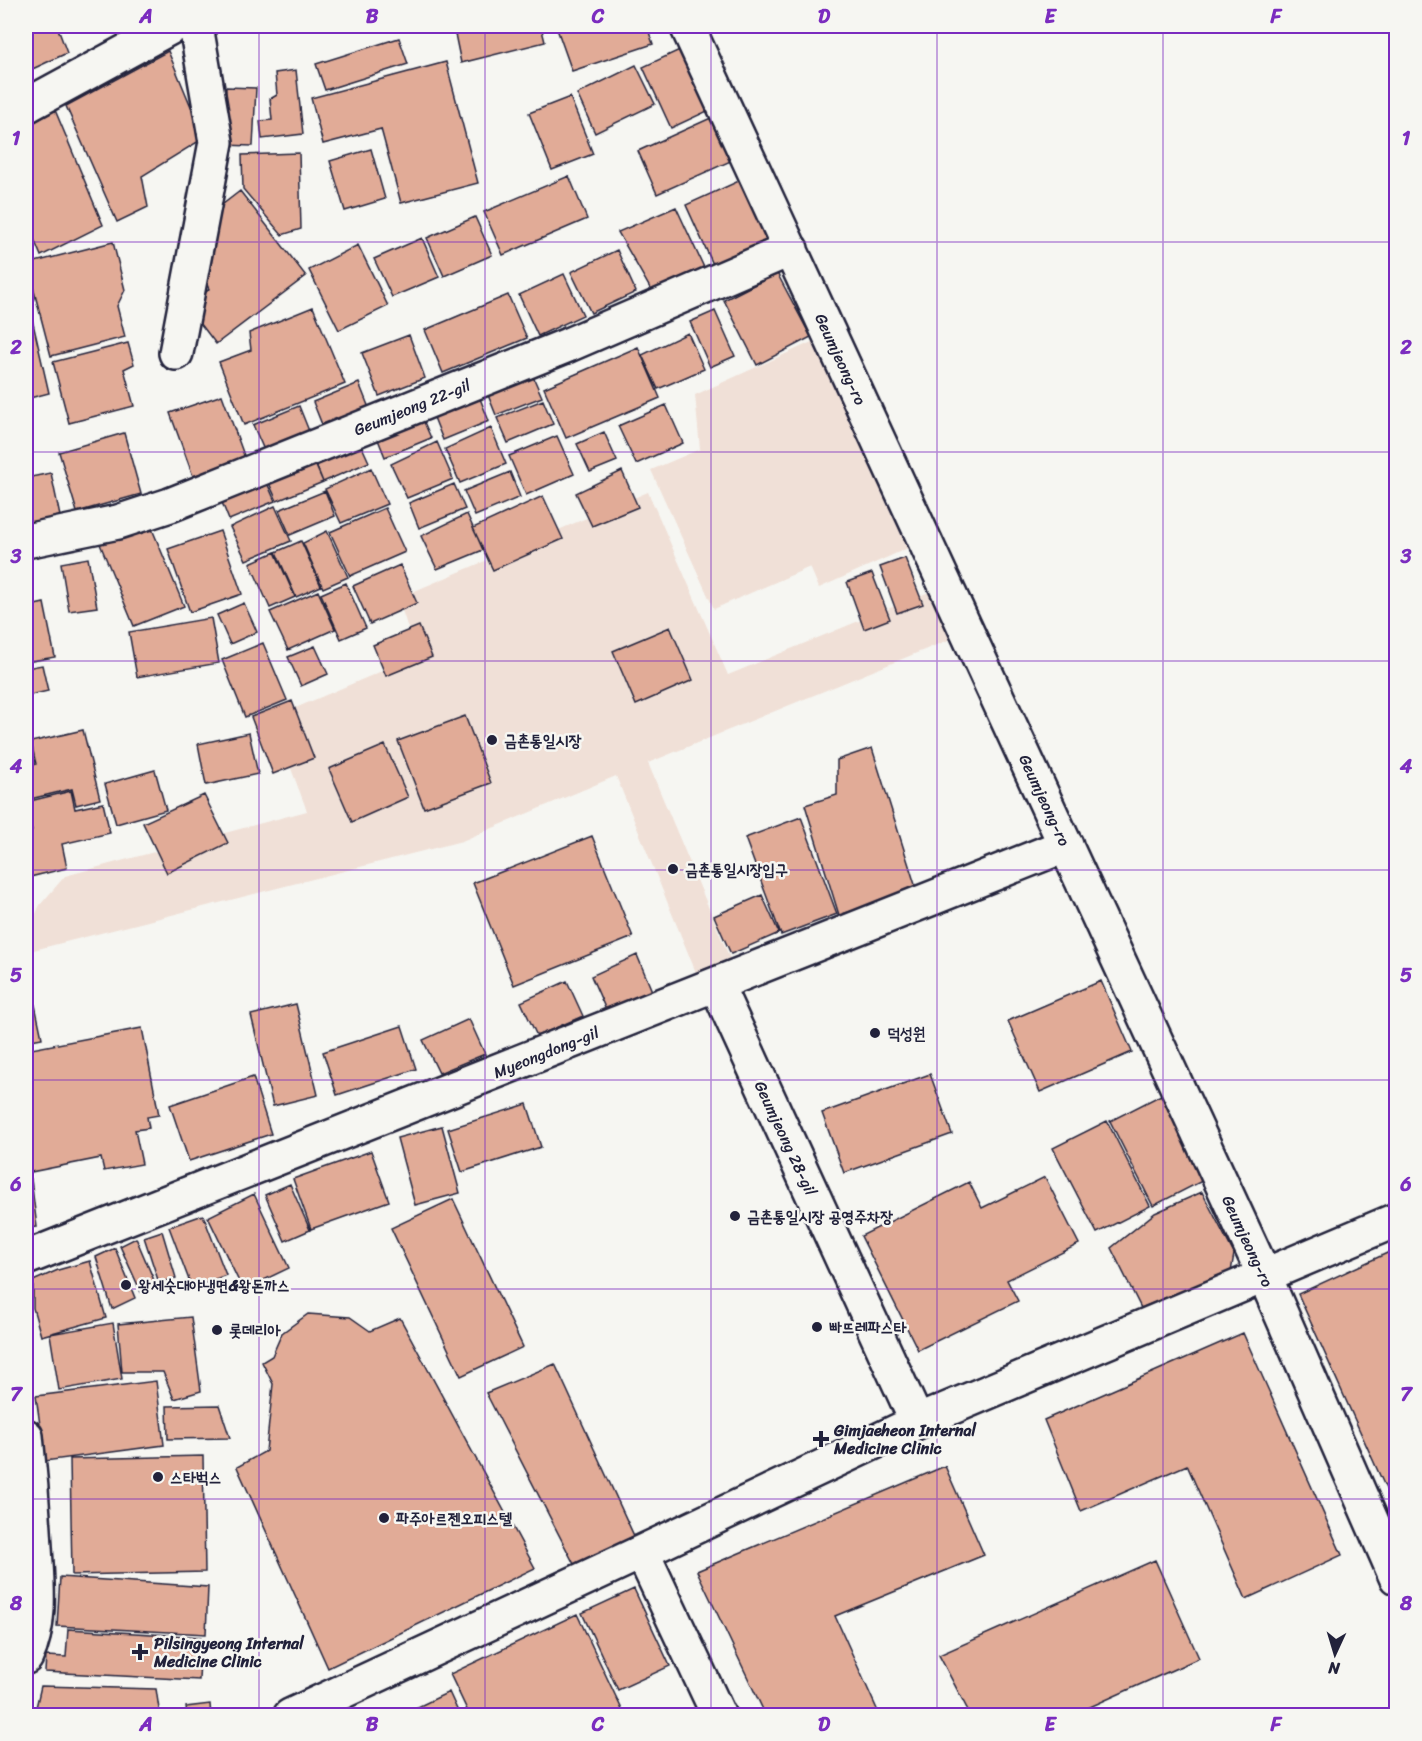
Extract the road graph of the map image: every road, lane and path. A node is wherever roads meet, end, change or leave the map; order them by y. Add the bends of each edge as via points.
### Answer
1 (173, 26) edge
2 (196, 26) edge
3 (687, 26) edge
4 (26, 106) edge
5 (790, 249) junction
6 (176, 353) dead end
7 (26, 541) edge
8 (1066, 845) junction
9 (716, 984) junction
10 (1396, 1220) edge
11 (26, 1258) edge
12 (1265, 1277) junction
13 (917, 1422) junction
14 (26, 1436) edge
15 (642, 1552) junction
16 (1396, 1577) edge
17 (26, 1657) edge
18 (290, 1716) edge
19 (719, 1716) edge

1 - 4 street
2 - 6 street via 216,142
3 - 5 street, Geumjeong-ro
5 - 7 street, Geumjeong 22-gil via 568,345 170,505 118,522
5 - 8 street, Geumjeong-ro
8 - 9 street, Myeongdong-gil
8 - 12 street, Geumjeong-ro
9 - 11 street, Myeongdong-gil
9 - 13 street, Geumjeong 28-gil
10 - 12 street
12 - 13 street
12 - 16 street, Geumjeong-ro
13 - 15 street
14 - 17 street via 38,1608
15 - 18 street
15 - 19 street

